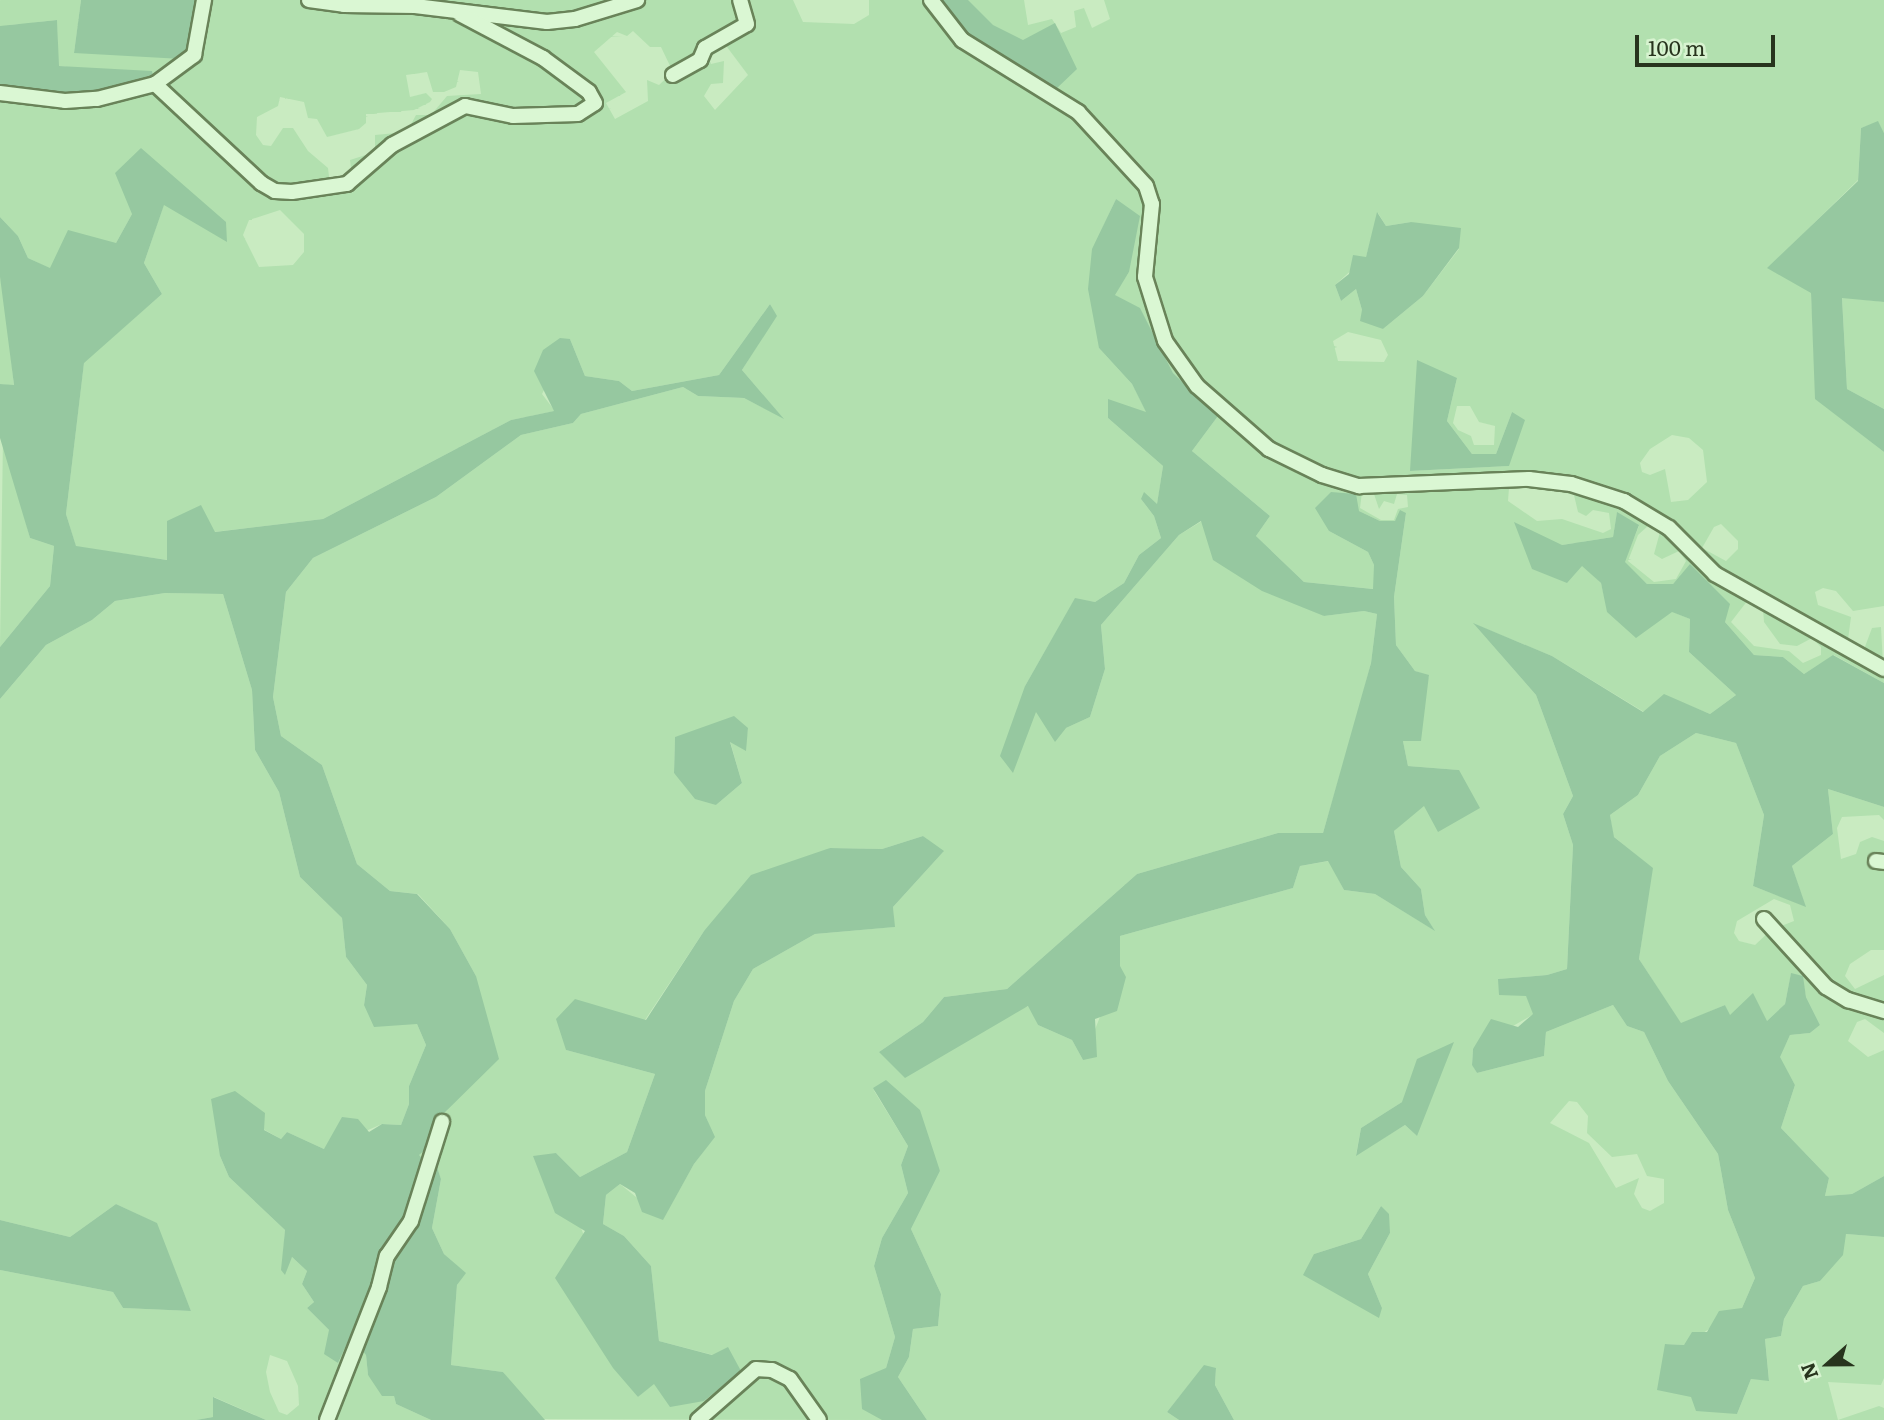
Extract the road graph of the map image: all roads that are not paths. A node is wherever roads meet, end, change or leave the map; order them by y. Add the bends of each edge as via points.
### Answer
1 (204, 0) edge
2 (309, 0) edge
3 (637, 0) edge
4 (740, 0) edge
5 (930, 0) edge
6 (460, 14) junction
7 (673, 75) dead end
8 (155, 83) junction
9 (0, 93) edge
10 (1884, 669) edge
11 (1764, 919) dead end
12 (1884, 1011) edge
13 (442, 1122) dead end
14 (327, 1420) edge
15 (698, 1420) edge
16 (819, 1420) edge

1 - 8 street via 194,55
2 - 6 street via 415,6
3 - 6 street via 562,22
4 - 7 street via 747,24 705,48 700,61
5 - 10 street via 962,40 1078,112 1146,186 1152,204 1145,277 1164,341 1197,386 1269,449 1322,475 1359,486 1530,479 1571,484 1624,501 1670,528 1715,574
6 - 8 street via 543,58 589,92 595,103 578,114 513,116 465,106 392,145 348,184 292,192 275,191 261,183
8 - 9 street via 97,99 65,102
11 - 12 street via 1826,987 1848,1000
13 - 14 street via 411,1221 387,1256 380,1287
15 - 16 street via 756,1368 790,1379

